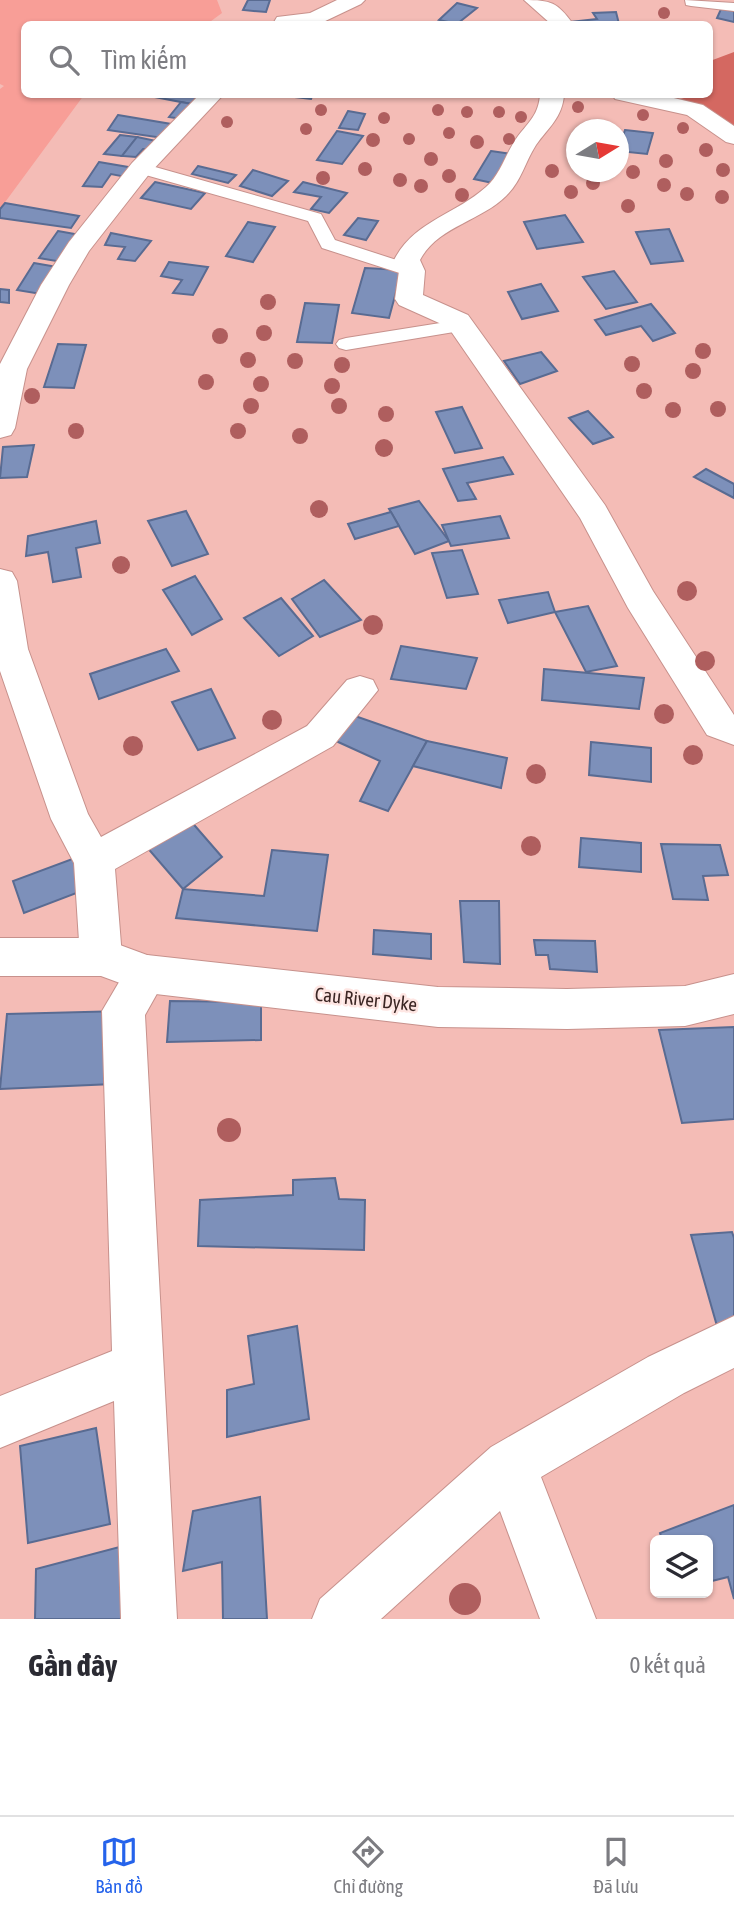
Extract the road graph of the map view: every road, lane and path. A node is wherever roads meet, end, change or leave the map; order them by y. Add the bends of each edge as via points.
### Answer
1 (279, 0) edge
2 (354, 0) edge
3 (536, 0) edge
4 (690, 5) edge
5 (734, 6) edge
6 (284, 21) edge
7 (300, 21) edge
8 (560, 21) edge
9 (209, 98) edge
10 (552, 98) edge
11 (641, 98) edge
12 (734, 137) edge
13 (141, 168) junction
14 (412, 271) junction
15 (459, 326) junction
16 (346, 344) dead end
17 (0, 428) edge
18 (0, 582) edge
19 (360, 690) dead end
20 (734, 730) edge
21 (94, 861) junction
22 (0, 957) edge
23 (101, 957) junction
24 (147, 974) junction
25 (734, 995) edge
26 (734, 1341) edge
27 (139, 1365) junction
28 (0, 1422) edge
29 (510, 1466) junction
30 (149, 1619) edge
31 (340, 1619) edge
32 (568, 1619) edge

1 - 6 street
2 - 7 street via 315,19
3 - 8 street
4 - 5 lane
9 - 13 street
10 - 14 street via 548,118 525,144 497,191 411,248 407,260
11 - 12 street via 695,110
13 - 14 lane via 315,218 328,244
13 - 17 street via 55,285 12,369
14 - 15 street via 409,299 458,321
15 - 16 lane
15 - 20 street via 594,513 640,599 720,725
18 - 21 street via 10,649 70,819
19 - 21 street via 320,736
21 - 23 street
22 - 23 street, Cau River Dyke
23 - 24 street, Cau River Dyke
24 - 25 street, Cau River Dyke via 438,1007 673,1007
24 - 27 street via 123,1011
26 - 29 street
27 - 28 street
27 - 30 street
29 - 31 street
29 - 32 street

